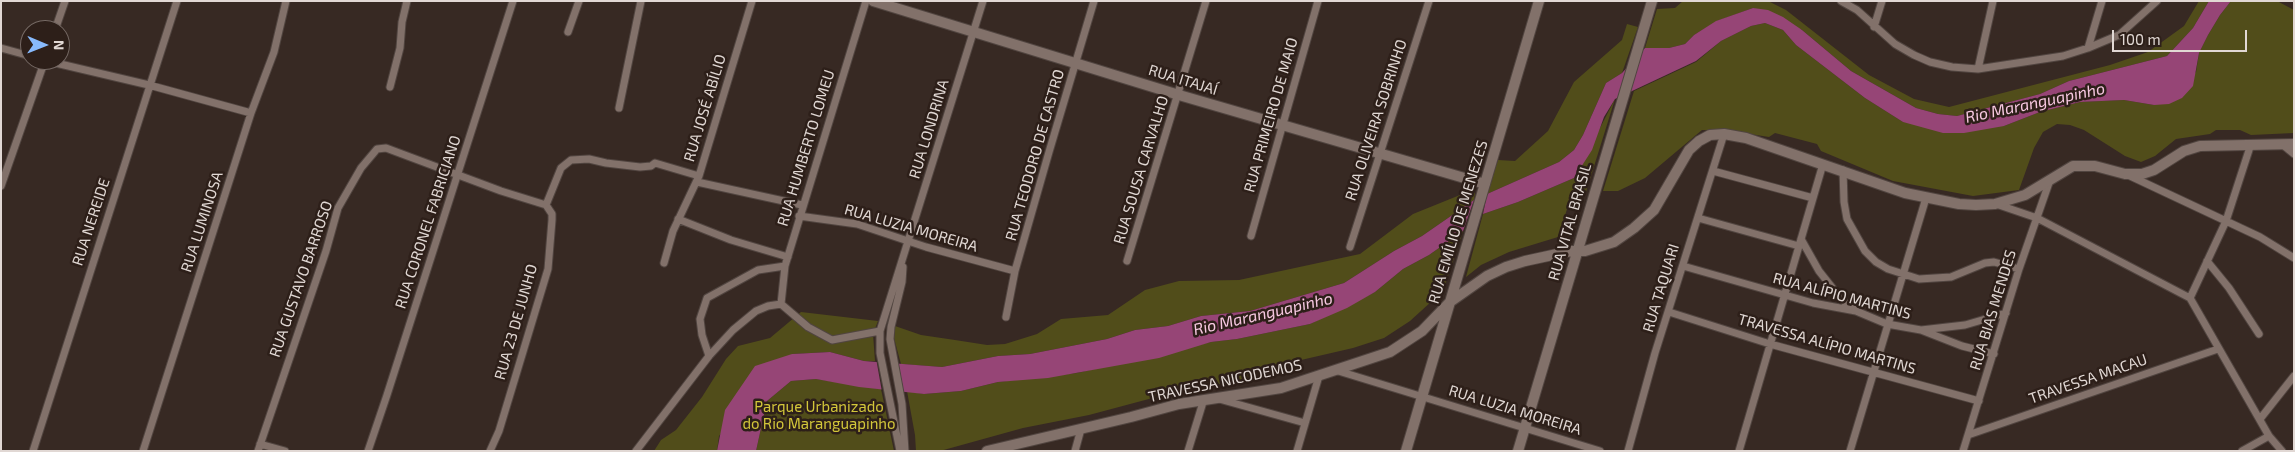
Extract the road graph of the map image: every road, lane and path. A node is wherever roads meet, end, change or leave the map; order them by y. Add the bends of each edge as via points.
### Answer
1 (65, 1) edge
2 (176, 1) edge
3 (286, 1) edge
4 (407, 1) edge
5 (514, 1) edge
6 (579, 1) edge
7 (641, 1) edge
8 (752, 1) edge
9 (866, 1) edge
10 (873, 1) edge
11 (983, 1) edge
12 (1094, 1) edge
13 (1206, 1) edge
14 (1318, 1) edge
15 (1429, 1) edge
16 (1539, 1) edge
17 (1652, 1) edge
18 (1841, 1) edge
19 (1882, 1) edge
20 (1993, 1) edge
21 (2102, 1) edge
22 (2157, 1) edge
23 (58, 20) edge
24 (1874, 27) junction
25 (568, 32) dead end
26 (973, 33) junction
27 (1, 48) edge
28 (2088, 48) junction
29 (20, 53) edge
30 (1076, 63) junction
31 (70, 66) edge
32 (1978, 68) junction
33 (40, 70) edge
34 (149, 85) junction
35 (390, 87) dead end
36 (1179, 95) junction
37 (619, 108) dead end
38 (251, 113) junction
39 (1282, 124) junction
40 (1724, 134) junction
41 (2251, 144) junction
42 (2294, 144) edge
43 (2283, 145) junction
44 (1381, 153) junction
45 (2294, 154) edge
46 (1823, 164) junction
47 (1843, 170) junction
48 (1713, 171) junction
49 (2126, 174) junction
50 (3, 176) edge
51 (458, 176) junction
52 (698, 179) junction
53 (2051, 179) junction
54 (1, 186) edge
55 (1484, 189) junction
56 (1813, 198) junction
57 (1926, 198) junction
58 (1995, 204) junction
59 (546, 205) junction
60 (802, 206) junction
61 (799, 216) junction
62 (1698, 218) junction
63 (2037, 218) junction
64 (678, 219) junction
65 (2226, 221) junction
66 (1251, 236) dead end
67 (909, 241) junction
68 (1800, 242) junction
69 (1350, 246) dead end
70 (1577, 251) junction
71 (788, 257) junction
72 (2294, 258) edge
73 (1127, 261) dead end
74 (2207, 261) junction
75 (664, 263) dead end
76 (903, 264) junction
77 (784, 266) junction
78 (1683, 266) junction
79 (2019, 269) junction
80 (1015, 272) junction
81 (1902, 275) junction
82 (1783, 295) junction
83 (2190, 298) junction
84 (1450, 302) junction
85 (781, 304) junction
86 (1856, 311) junction
87 (1669, 312) junction
88 (2006, 312) junction
89 (1006, 317) dead end
90 (1887, 324) junction
91 (1921, 330) junction
92 (880, 331) junction
93 (2259, 334) dead end
94 (1770, 344) junction
95 (2218, 349) junction
96 (1994, 354) junction
97 (710, 356) junction
98 (1335, 370) junction
99 (1873, 372) junction
100 (1319, 376) junction
101 (2294, 376) edge
102 (1422, 397) junction
103 (1204, 399) junction
104 (1217, 399) junction
105 (1979, 401) junction
106 (2260, 419) junction
107 (1305, 423) junction
108 (1525, 428) junction
109 (1081, 429) junction
110 (1968, 434) junction
111 (2269, 436) junction
112 (259, 447) edge
113 (33, 451) edge
114 (143, 451) edge
115 (285, 451) edge
116 (368, 451) edge
117 (490, 451) edge
118 (636, 451) edge
119 (900, 451) edge
120 (905, 451) edge
121 (987, 451) edge
122 (1075, 451) edge
123 (1188, 451) edge
124 (1297, 451) edge
125 (1406, 451) edge
126 (1518, 451) edge
127 (1600, 451) edge
128 (1628, 451) edge
129 (1738, 451) edge
130 (1850, 451) edge
131 (1963, 451) edge
132 (2242, 451) edge
133 (2282, 451) edge

1 - 23 street
2 - 34 street, RUA NEREIDE
3 - 38 street, RUA LUMINOSA via 274,52
4 - 35 street
5 - 51 street, RUA CORONEL FABRICIANO
6 - 25 street
7 - 37 street
8 - 52 street, RUA JOSÉ ABÍLIO
9 - 60 street, RUA HUMBERTO LOMEU
10 - 26 street, RUA ITAJAÍ
11 - 26 street, RUA LONDRINA
12 - 30 street, RUA TEODORO DE CASTRO
13 - 36 street, RUA SOUSA CARVALHO
14 - 39 street, RUA PRIMEIRO DE MAIO
15 - 44 street, RUA OLIVEIRA SOBRINHO
16 - 55 street, RUA EMÍLIO DE MENEZES
17 - 70 street, RUA VITAL BRASIL
18 - 24 street via 1857,10
19 - 24 street
20 - 32 street
21 - 28 street
22 - 28 street via 2119,35
24 - 32 street via 1895,44 1930,62
26 - 30 street, RUA ITAJAÍ
26 - 67 street, RUA LONDRINA
27 - 29 street
28 - 32 street via 2062,56
30 - 36 street, RUA ITAJAÍ
30 - 80 street, RUA TEODORO DE CASTRO
31 - 34 street
33 - 50 street
34 - 38 street
34 - 113 street, RUA NEREIDE
36 - 39 street, RUA ITAJAÍ
36 - 73 street, RUA SOUSA CARVALHO
38 - 114 street, RUA LUMINOSA
39 - 44 street, RUA ITAJAÍ
39 - 66 street, RUA PRIMEIRO DE MAIO
40 - 46 street via 1746,138
40 - 48 street, RUA TAQUARI
40 - 70 street, TRAVESSA NICODEMOS via 1710,135 1689,150 1654,210 1634,228 1614,242
41 - 43 street
41 - 49 street via 2200,146 2184,151 2154,170
41 - 65 street
42 - 43 street
43 - 45 street
44 - 55 street, RUA ITAJAÍ
44 - 69 street, RUA OLIVEIRA SOBRINHO
46 - 47 street
46 - 56 street
47 - 57 street via 1885,188
47 - 81 street via 1847,219 1855,236 1876,262
48 - 56 street
48 - 62 street, RUA TAQUARI
49 - 53 street via 2096,166 2073,166
49 - 65 street
50 - 54 street
51 - 59 street
51 - 112 street, RUA GUSTAVO BARROSO via 384,147 377,149 361,168 338,208
51 - 116 street, RUA CORONEL FABRICIANO
52 - 59 street via 655,163 640,167 589,159 571,160 561,168
52 - 60 street
52 - 64 street, RUA JOSÉ ABÍLIO
53 - 58 street via 2025,195
53 - 63 street, RUA BIAS MENDES
55 - 84 street, RUA EMÍLIO DE MENEZES
56 - 68 street
57 - 58 street via 1959,204
57 - 81 street
58 - 63 street
59 - 117 street, RUA 23 DE JUNHO via 552,214 548,269
60 - 61 street, RUA HUMBERTO LOMEU
61 - 67 street, RUA LUZIA MOREIRA via 857,224
61 - 71 street, RUA HUMBERTO LOMEU
62 - 68 street
62 - 78 street, RUA TAQUARI
63 - 79 street, RUA BIAS MENDES
63 - 83 street
64 - 71 street via 739,243
64 - 75 street, RUA JOSÉ ABÍLIO
65 - 72 street
65 - 74 street
67 - 76 street, RUA LONDRINA
67 - 80 street, RUA LUZIA MOREIRA
68 - 82 street
68 - 86 street via 1842,300
70 - 84 street, TRAVESSA NICODEMOS via 1506,267
70 - 108 street, RUA VITAL BRASIL
71 - 77 street, RUA HUMBERTO LOMEU
74 - 83 street
74 - 93 street
76 - 92 street
76 - 120 street via 902,282 890,327 891,350 902,404
77 - 85 street, RUA HUMBERTO LOMEU
77 - 97 street via 758,270 708,298 700,319
78 - 82 street, RUA ALÍPIO MARTINS
78 - 87 street, RUA TAQUARI
79 - 81 street via 1994,262 1951,277 1919,279
79 - 88 street, RUA BIAS MENDES
80 - 89 street, RUA TEODORO DE CASTRO
81 - 90 street
82 - 86 street, RUA ALÍPIO MARTINS
82 - 94 street
83 - 95 street
84 - 98 street, TRAVESSA NICODEMOS via 1406,343 1390,352
84 - 102 street, RUA EMÍLIO DE MENEZES
85 - 92 street via 808,327 832,340
85 - 97 street via 768,306 750,316
86 - 90 street, RUA ALÍPIO MARTINS
87 - 94 street, TRAVESSA ALÍPIO MARTINS
87 - 128 street, RUA TAQUARI
88 - 91 street via 1965,325
88 - 96 street, RUA BIAS MENDES
90 - 91 street, RUA ALÍPIO MARTINS
90 - 99 street
91 - 96 street, RUA ALÍPIO MARTINS
92 - 119 street via 880,353
94 - 99 street, TRAVESSA ALÍPIO MARTINS
94 - 129 street
95 - 106 street
95 - 110 street, TRAVESSA MACAU
96 - 105 street, RUA BIAS MENDES
97 - 118 street
98 - 100 street, TRAVESSA NICODEMOS
98 - 102 street, RUA LUZIA MOREIRA
99 - 105 street, TRAVESSA ALÍPIO MARTINS
99 - 130 street
100 - 104 street, TRAVESSA NICODEMOS via 1281,388
100 - 107 street
101 - 106 street
102 - 108 street, RUA LUZIA MOREIRA
102 - 125 street, RUA EMÍLIO DE MENEZES
103 - 104 street, TRAVESSA NICODEMOS
103 - 109 street, TRAVESSA NICODEMOS
103 - 123 street
104 - 107 street
105 - 110 street, RUA BIAS MENDES
106 - 111 street
107 - 124 street
108 - 126 street, RUA VITAL BRASIL
108 - 127 street, RUA LUZIA MOREIRA
109 - 121 street, TRAVESSA NICODEMOS
109 - 122 street
110 - 131 street, RUA BIAS MENDES
111 - 132 street
111 - 133 street
112 - 115 street

